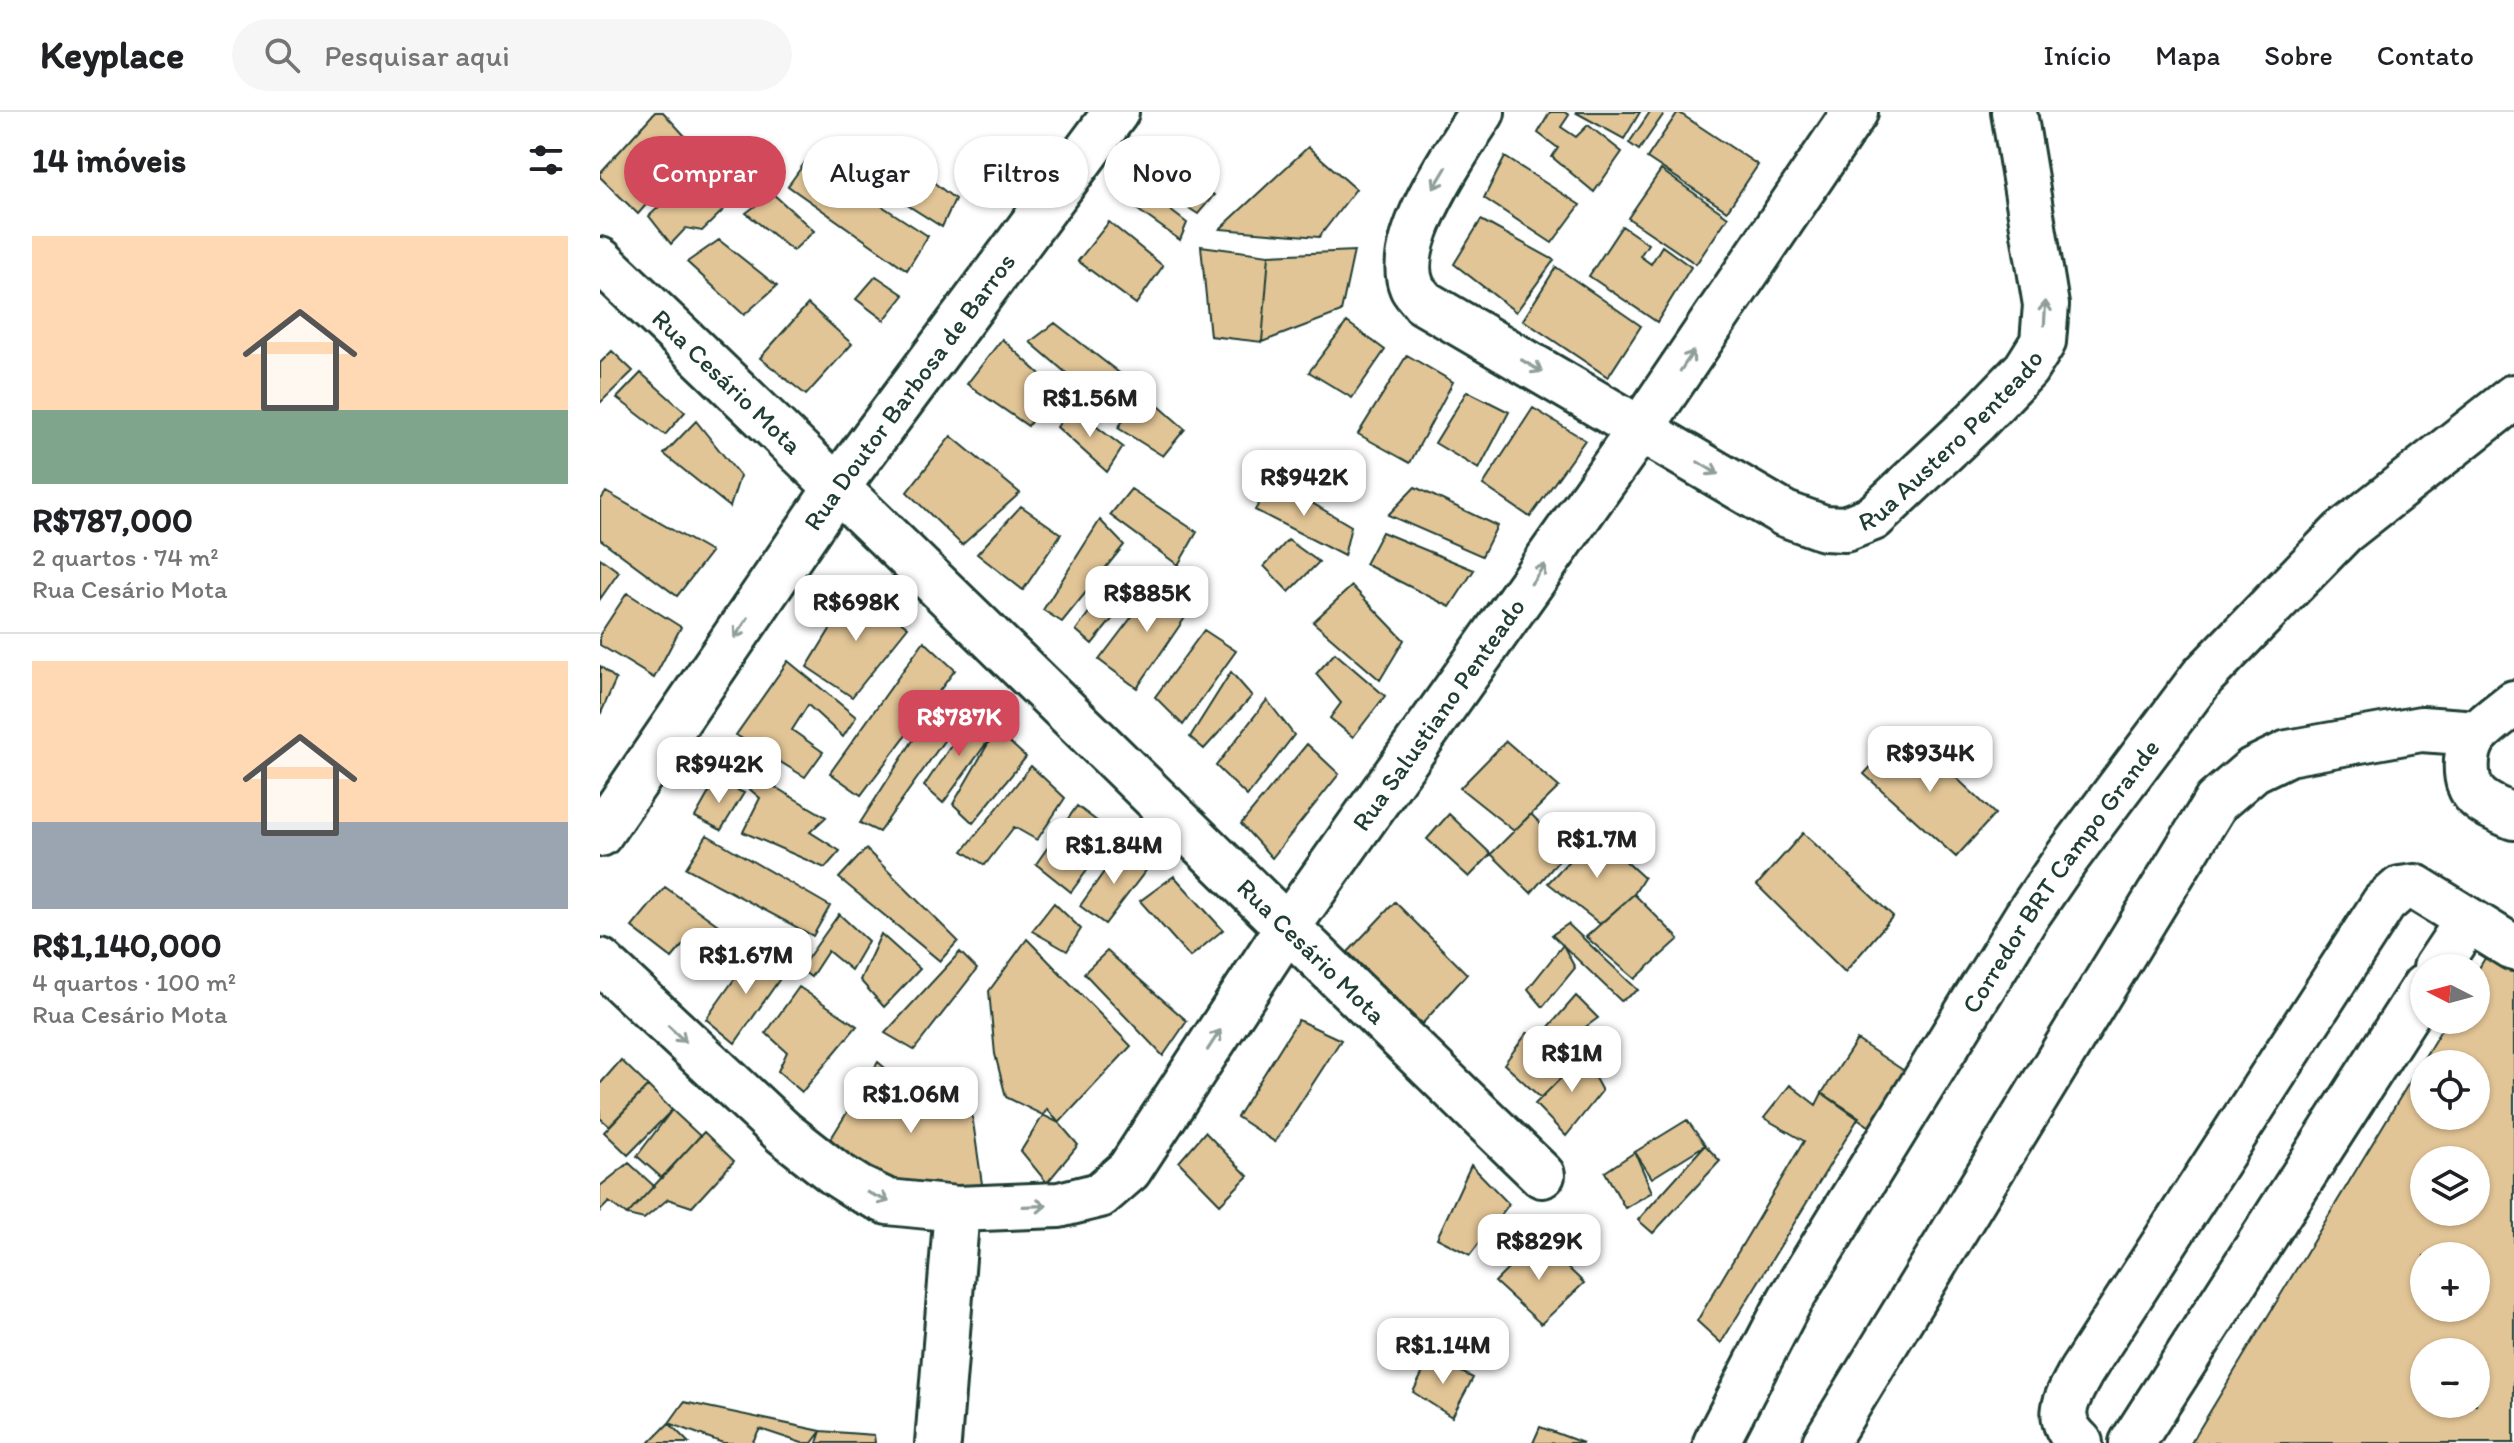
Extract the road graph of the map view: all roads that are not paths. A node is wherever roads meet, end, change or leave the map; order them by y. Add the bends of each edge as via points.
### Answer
1 (1116, 112) edge
2 (1482, 112) edge
3 (1855, 112) edge
4 (2014, 112) edge
5 (600, 260) edge
6 (2514, 397) edge
7 (1641, 428) junction
8 (838, 486) junction
9 (2514, 703) edge
10 (2478, 733) junction
11 (2501, 812) edge
12 (600, 834) edge
13 (2468, 920) junction
14 (1287, 928) junction
15 (2514, 948) edge
16 (2445, 954) edge
17 (600, 961) edge
18 (2410, 1009) edge
19 (1542, 1175) dead end
20 (957, 1209) junction
21 (938, 1443) edge
22 (1716, 1443) edge
23 (1825, 1443) edge
24 (2080, 1443) edge
25 (2132, 1443) edge

1 - 8 street, Rua Doutor Barbosa de Barros
2 -> 7 street, Rua Austero Penteado via 1435,185 1418,225 1410,255 1411,286 1447,318
7 -> 3 street, Rua Salustiano Penteado
7 -> 4 street, Rua Austero Penteado via 1785,514 1824,528 1845,529 1873,518 1975,422 2026,369 2043,342 2046,305
5 - 8 street, Rua Cesário Mota
6 - 22 street, Corredor BRT Campo Grande via 2343,532 2203,676 2026,917 1790,1300
14 -> 7 street, Rua Salustiano Penteado
8 -> 12 street, Rua Doutor Barbosa de Barros
8 - 14 street, Rua Cesário Mota
9 - 10 street
10 - 11 street via 2468,753 2467,781 2471,793
10 - 23 street via 2421,729 2288,753 2253,770 2216,802
13 - 15 street
13 - 16 street
13 - 24 street via 2415,887 2400,889 2384,903 2081,1372 2064,1409 2069,1433
14 - 19 street, Rua Cesário Mota
20 -> 14 street, Rua Salustiano Penteado via 1059,1205 1100,1195 1117,1183
17 -> 20 street, Rua Salustiano Penteado via 784,1133 835,1173 888,1202
18 - 25 street
20 - 21 street

